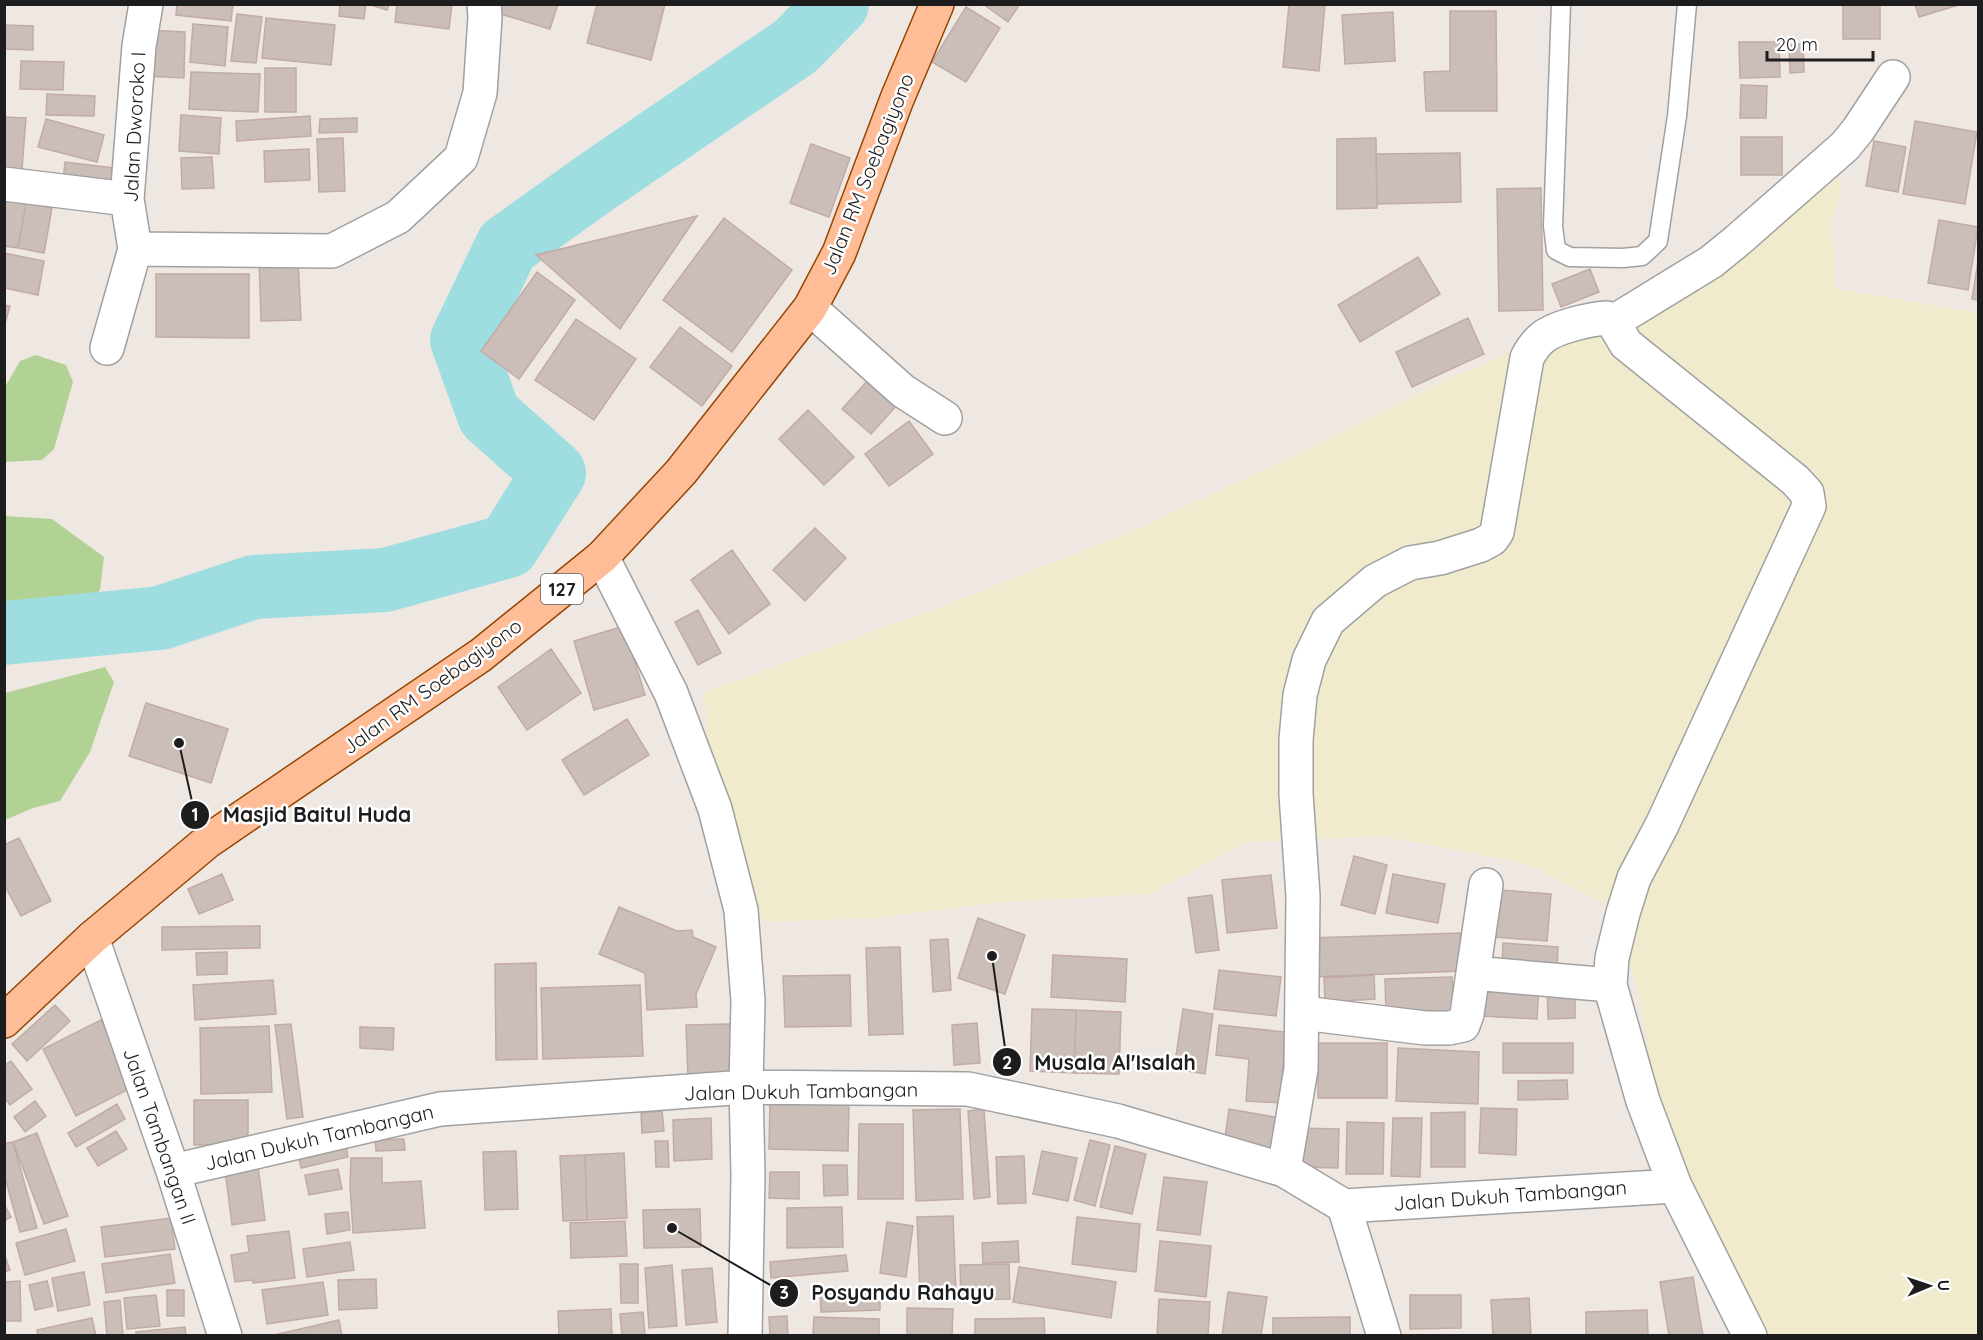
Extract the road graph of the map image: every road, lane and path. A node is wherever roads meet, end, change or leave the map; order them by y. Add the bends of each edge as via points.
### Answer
1 (146, 4) edge
2 (484, 4) edge
3 (937, 4) edge
4 (1561, 4) edge
5 (1687, 4) edge
6 (1893, 77) dead end
7 (4, 184) edge
8 (127, 199) junction
9 (135, 249) junction
10 (810, 308) junction
11 (1613, 322) junction
12 (106, 348) dead end
13 (945, 418) dead end
14 (602, 557) junction
15 (1486, 885) dead end
16 (92, 938) junction
17 (1473, 973) junction
18 (1610, 985) junction
19 (1303, 1012) junction
20 (4, 1021) edge
21 (746, 1087) junction
22 (1284, 1170) junction
23 (173, 1171) junction
24 (1675, 1186) junction
25 (1344, 1206) junction
26 (225, 1335) edge
27 (745, 1335) edge
28 (1384, 1335) edge
29 (1750, 1335) edge

1 - 8 street, Jalan Dworoko I
2 - 9 street via 480,93 461,158 398,217 332,251
3 - 10 main road, Jalan RM Soebagiyono / 127 via 839,253
4 - 5 lane via 1553,216 1556,250 1570,257 1623,258 1642,256 1658,241 1677,116
6 - 11 street via 1845,146 1738,240 1711,262
7 - 8 street
8 - 9 street, Jalan Dworoko I
9 - 12 street
10 - 13 street via 903,391
10 - 14 main road, Jalan RM Soebagiyono / 127 via 681,472
11 - 18 street via 1626,344 1795,480 1807,494 1809,506 1635,878 1612,958
11 - 19 street via 1597,318 1553,331 1533,347 1527,358 1497,532 1492,539 1440,558 1410,563 1375,581 1328,621 1309,660 1300,695 1296,740
14 - 16 main road, Jalan RM Soebagiyono / 127 via 481,655 208,841
14 - 21 street via 671,693 715,809 741,910 748,1000
15 - 17 street
16 - 20 main road, Jalan RM Soebagiyono / 127
16 - 23 street, Jalan Tambangan II
17 - 18 street
17 - 19 street via 1463,1025 1425,1028
18 - 24 street via 1643,1101
19 - 22 street via 1301,1069
21 - 22 street, Jalan Dukuh Tambangan via 968,1089 1118,1121
21 - 23 street, Jalan Dukuh Tambangan via 440,1109
21 - 27 street
22 - 25 street, Jalan Dukuh Tambangan
23 - 26 street, Jalan Tambangan II
24 - 25 street, Jalan Dukuh Tambangan
24 - 29 street
25 - 28 street

